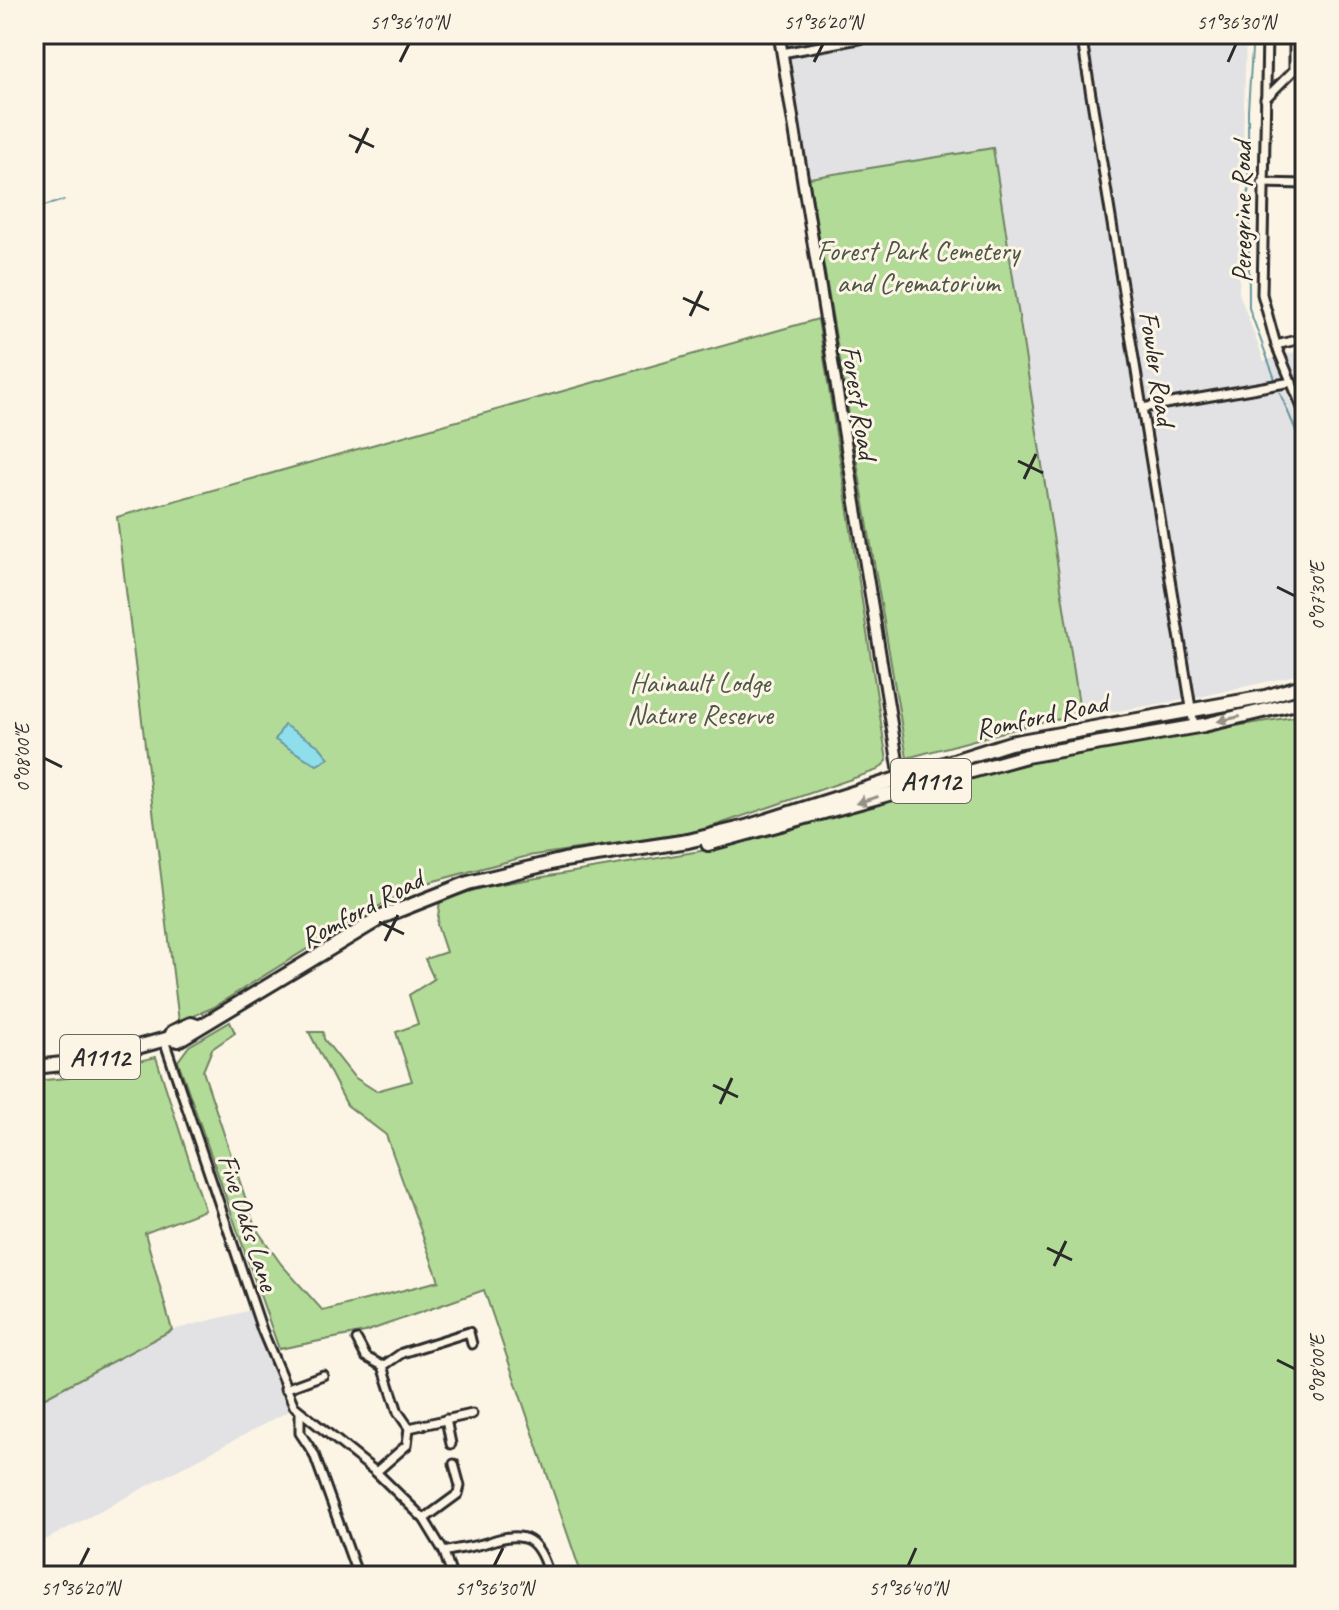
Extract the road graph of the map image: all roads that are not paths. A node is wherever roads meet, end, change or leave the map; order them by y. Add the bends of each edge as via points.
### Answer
1 (779, 34) edge
2 (886, 34) edge
3 (1081, 34) edge
4 (1267, 34) edge
5 (1294, 34) edge
6 (782, 53) junction
7 (1265, 99) junction
8 (1262, 183) junction
9 (1305, 184) edge
10 (1305, 338) edge
11 (1276, 345) junction
12 (1292, 382) junction
13 (1142, 408) junction
14 (1305, 415) edge
15 (1305, 685) edge
16 (1305, 701) edge
17 (1191, 710) junction
18 (1194, 726) junction
19 (900, 776) junction
20 (560, 864) junction
21 (167, 1039) junction
22 (34, 1067) edge
23 (357, 1340) dead end
24 (472, 1344) dead end
25 (383, 1366) junction
26 (323, 1375) dead end
27 (285, 1389) junction
28 (300, 1413) junction
29 (472, 1414) dead end
30 (446, 1419) junction
31 (409, 1428) junction
32 (451, 1444) dead end
33 (454, 1464) dead end
34 (376, 1472) junction
35 (424, 1519) junction
36 (444, 1552) junction
37 (358, 1576) edge
38 (452, 1576) edge
39 (549, 1576) edge

1 - 6 street, Forest Road
2 - 6 street
3 - 13 street, Fowler Road
4 - 7 street, Peregrine Road
5 - 7 street via 1294,70
6 - 19 street, Forest Road
7 - 8 street, Peregrine Road
8 - 9 street
8 - 11 street, Peregrine Road via 1262,294
10 - 11 street
11 - 12 street, Peregrine Road
12 - 13 street
12 - 14 street, Peregrine Road
13 - 17 street, Fowler Road
15 - 17 main road, Romford Road / A1112
16 -> 18 main road, Romford Road / A1112
17 - 18 street, Fowler Road
17 - 19 main road, Romford Road / A1112 via 1010,743
18 -> 20 main road, Romford Road / A1112 via 1026,756 747,836
19 - 20 main road, Romford Road / A1112 via 746,827
20 - 21 main road, Romford Road / A1112 via 468,883 384,916 185,1037
21 - 22 main road, Romford Road / A1112 via 82,1062
21 - 27 street, Five Oaks Lane
23 - 25 street via 366,1357
24 - 25 street via 469,1332 402,1353
25 - 31 street
26 - 27 street
27 - 28 street, Five Oaks Lane
28 - 34 street, Five Oaks Lane
28 - 37 street, Five Oaks Lane via 300,1433 314,1454
29 - 30 street
30 - 31 street
30 - 32 street
31 - 34 street via 407,1445
33 - 35 street via 458,1494
34 - 35 street, Five Oaks Lane
35 - 36 street, Five Oaks Lane
36 - 38 street, Five Oaks Lane
36 - 39 street via 518,1535 543,1553

